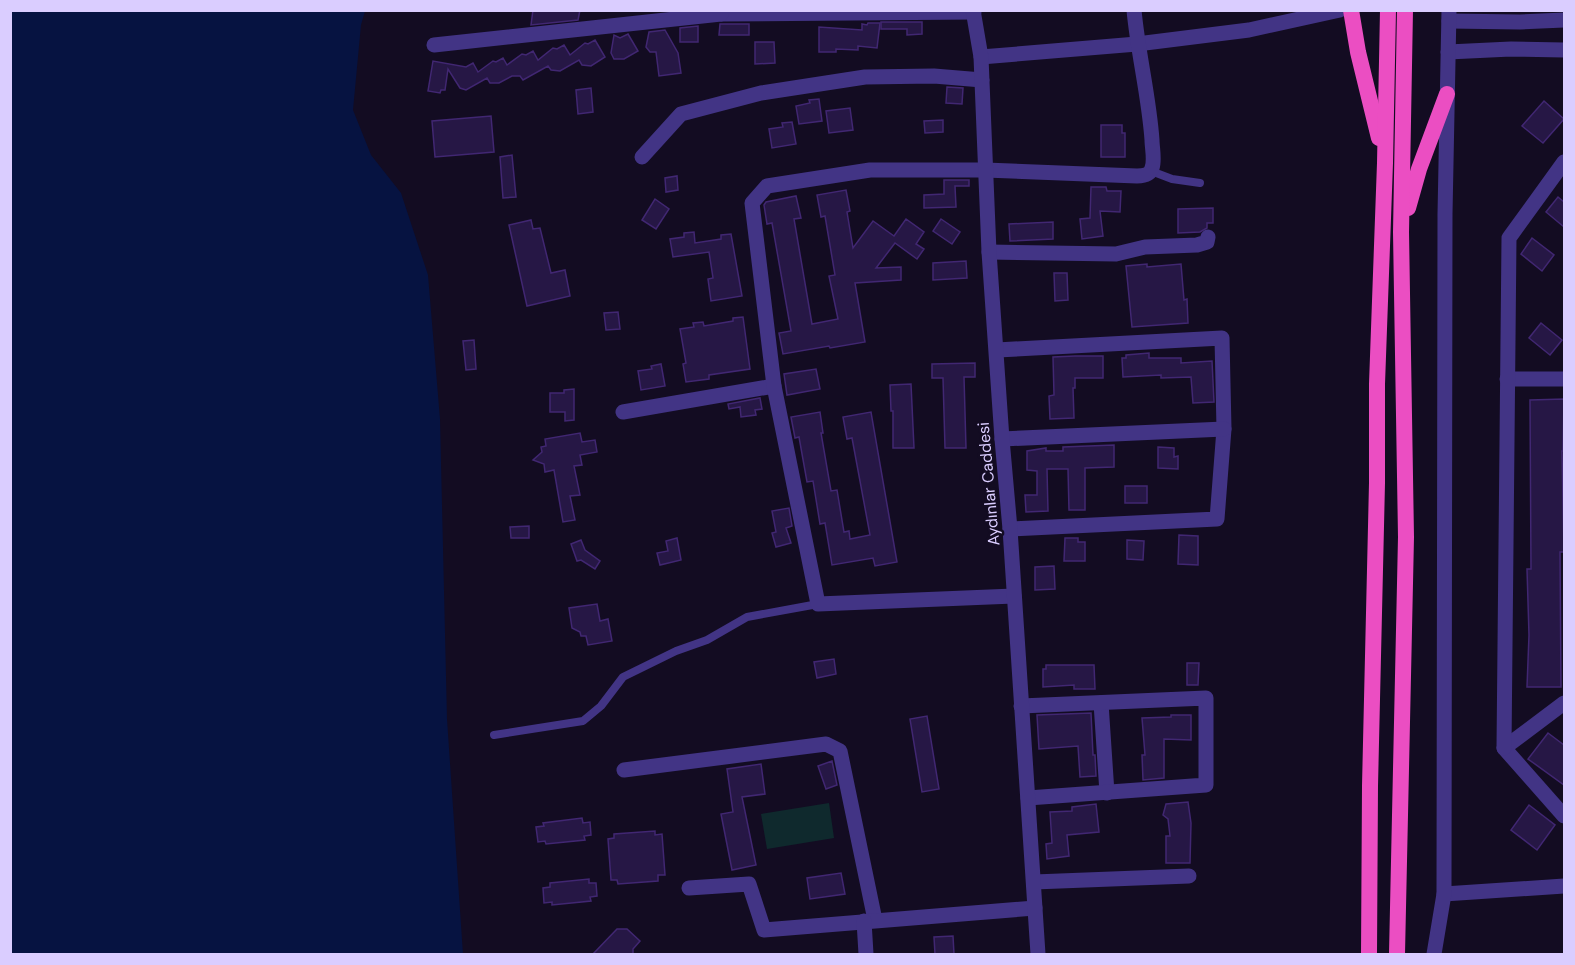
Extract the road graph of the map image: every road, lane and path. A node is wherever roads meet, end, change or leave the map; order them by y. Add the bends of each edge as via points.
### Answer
1 (1134, 10) edge
2 (1340, 10) edge
3 (1351, 10) edge
4 (1388, 10) edge
5 (1405, 10) edge
6 (974, 11) edge
7 (721, 12) edge
8 (1449, 16) edge
9 (1564, 20) edge
10 (1137, 44) junction
11 (434, 45) dead end
12 (1564, 49) edge
13 (1448, 52) junction
14 (981, 57) junction
15 (982, 80) junction
16 (1447, 94) junction
17 (642, 157) dead end
18 (1564, 162) edge
19 (1385, 163) junction
20 (985, 170) junction
21 (1151, 171) junction
22 (1200, 183) dead end
23 (1401, 232) junction
24 (1208, 237) dead end
25 (989, 252) junction
26 (997, 351) junction
27 (1508, 379) junction
28 (1564, 379) edge
29 (774, 386) junction
30 (623, 412) dead end
31 (1224, 429) junction
32 (1002, 439) junction
33 (1010, 529) junction
34 (1014, 596) junction
35 (818, 604) junction
36 (1101, 703) junction
37 (1564, 703) edge
38 (1021, 706) junction
39 (494, 735) dead end
40 (1504, 748) junction
41 (624, 770) dead end
42 (1107, 793) junction
43 (1028, 798) junction
44 (1564, 816) edge
45 (1190, 876) dead end
46 (1034, 882) junction
47 (1564, 886) edge
48 (689, 888) dead end
49 (1444, 894) junction
50 (1035, 908) junction
51 (870, 921) junction
52 (866, 954) edge
53 (1038, 954) edge
54 (1369, 954) edge
55 (1397, 954) edge
56 (1434, 954) edge

1 - 10 street
2 - 10 street via 1250,30
3 - 19 highway
4 - 19 highway
5 - 23 highway
6 - 7 street
6 - 14 street, Aydınlar Caddesi
7 - 11 street
8 - 9 street via 1520,22
8 - 13 street
10 - 14 street
10 - 21 street via 1149,106
12 - 13 street
13 - 16 street
14 - 15 street, Aydınlar Caddesi
15 - 17 street via 865,77 761,93 681,114
15 - 20 street, Aydınlar Caddesi
16 - 23 highway
16 - 49 street
18 - 27 street via 1509,238
19 - 54 highway via 1377,384
20 - 21 street via 1137,176
20 - 25 street, Aydınlar Caddesi
20 - 29 street via 870,170 767,186 752,203
21 - 22 lane
23 - 55 highway via 1406,537
24 - 25 street via 1207,242 1197,244 1145,247 1116,254
25 - 26 street, Aydınlar Caddesi
26 - 31 street via 1222,338
26 - 32 street, Aydınlar Caddesi
27 - 28 street
27 - 40 street
29 - 30 street
29 - 35 street
31 - 32 street
31 - 33 street via 1217,519
32 - 33 street, Aydınlar Caddesi
33 - 34 street, Aydınlar Caddesi
34 - 35 street
34 - 38 street, Aydınlar Caddesi
35 - 39 lane via 747,617 707,640 623,676 601,706 583,721
36 - 38 street
36 - 42 street
36 - 42 street via 1206,698 1206,785
37 - 40 street
38 - 43 street, Aydınlar Caddesi
40 - 44 street
41 - 51 street via 826,744 840,751
42 - 43 street
43 - 46 street, Aydınlar Caddesi
45 - 46 street
46 - 50 street, Aydınlar Caddesi
47 - 49 street
48 - 51 street via 749,884 764,930
49 - 56 street
50 - 51 street
50 - 53 street, Aydınlar Caddesi
51 - 52 street

